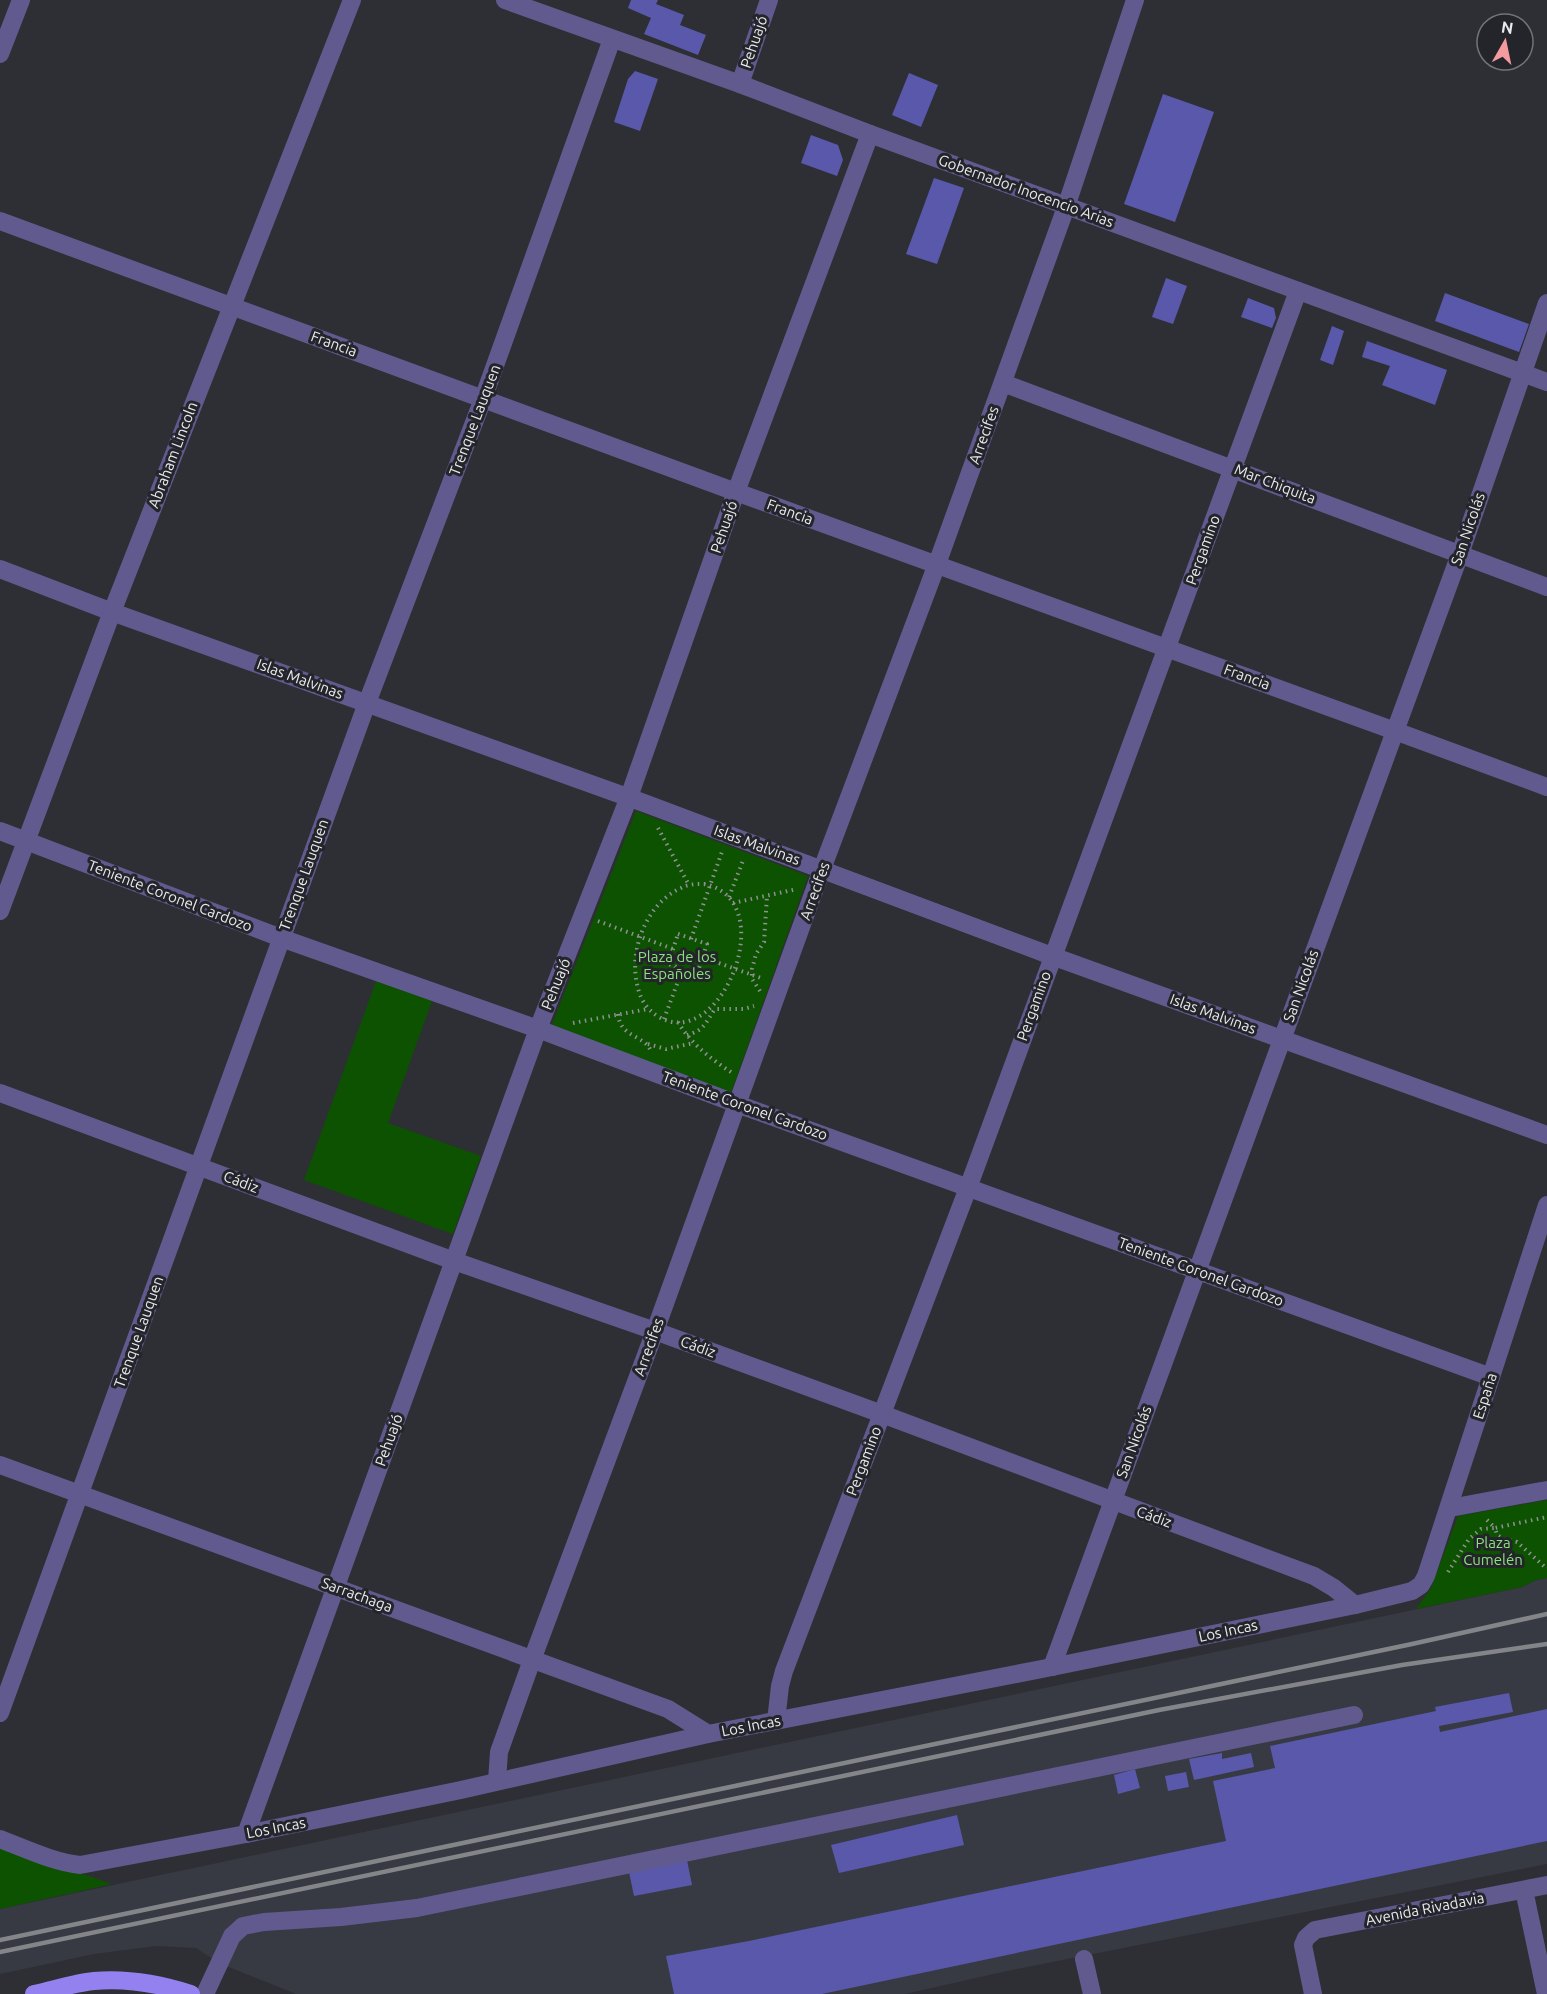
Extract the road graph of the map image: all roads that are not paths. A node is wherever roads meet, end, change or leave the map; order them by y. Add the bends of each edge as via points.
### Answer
1 (21, 0) edge
2 (352, 0) edge
3 (505, 0) edge
4 (769, 0) edge
5 (1135, 0) edge
6 (612, 39) junction
7 (0, 54) edge
8 (740, 84) junction
9 (870, 135) junction
10 (1066, 207) junction
11 (0, 221) edge
12 (1298, 291) junction
13 (1547, 303) edge
14 (230, 306) junction
15 (1522, 373) junction
16 (1547, 382) edge
17 (1003, 383) junction
18 (483, 399) junction
19 (1233, 469) junction
20 (736, 492) junction
21 (1460, 554) junction
22 (937, 564) junction
23 (0, 569) edge
24 (1547, 587) edge
25 (112, 612) junction
26 (1168, 648) junction
27 (367, 703) junction
28 (1395, 730) junction
29 (1547, 787) edge
30 (636, 800) junction
31 (0, 831) edge
32 (26, 841) junction
33 (820, 877) junction
34 (0, 911) edge
35 (281, 938) junction
36 (1052, 956) junction
37 (538, 1029) junction
38 (1281, 1038) junction
39 (0, 1093) edge
40 (737, 1104) junction
41 (1547, 1135) edge
42 (200, 1166) junction
43 (968, 1188) junction
44 (1547, 1205) edge
45 (454, 1262) junction
46 (1198, 1271) junction
47 (655, 1331) junction
48 (1491, 1377) junction
49 (882, 1414) junction
50 (0, 1465) edge
51 (1547, 1490) edge
52 (80, 1495) junction
53 (1112, 1501) junction
54 (1450, 1508) junction
55 (1422, 1585) joint
56 (335, 1586) junction
57 (1355, 1605) junction
58 (532, 1660) junction
59 (1052, 1667) junction
60 (0, 1713) edge
61 (1354, 1715) dead end
62 (776, 1721) junction
63 (708, 1734) junction
64 (497, 1781) junction
65 (246, 1834) junction
66 (0, 1839) edge
67 (1547, 1885) edge
68 (1524, 1890) junction
69 (1084, 1959) dead end
70 (34, 1994) edge
71 (191, 1994) edge
72 (205, 1994) edge
73 (1092, 1994) edge
74 (1313, 1994) edge
75 (1546, 1994) edge

1 - 7 street
2 - 14 street, Abraham Lincoln
3 - 6 street, Gobernador Inocencio Arias
4 - 8 street, Pehuajó
5 - 10 street, Arrecifes
6 - 8 street, Gobernador Inocencio Arias
6 - 18 street, Trenque Lauquen
8 - 9 street, Gobernador Inocencio Arias
9 - 10 street, Gobernador Inocencio Arias
9 - 20 street, Pehuajó
10 - 12 street, Gobernador Inocencio Arias
10 - 17 street, Arrecifes
11 - 14 street, Francia
12 - 15 street, Gobernador Inocencio Arias
12 - 19 street, Pergamino
13 - 15 street, San Nicolás
14 - 18 street, Francia
14 - 25 street, Abraham Lincoln
15 - 16 street, Gobernador Inocencio Arias
15 - 21 street, San Nicolás
17 - 19 street, Mar Chiquita
17 - 22 street, Arrecifes
18 - 20 street, Francia
18 - 27 street, Trenque Lauquen
19 - 21 street, Mar Chiquita
19 - 26 street, Pergamino
20 - 22 street, Francia
20 - 30 street, Pehuajó
21 - 24 street, Mar Chiquita
21 - 28 street, San Nicolás
22 - 26 street, Francia
22 - 33 street, Arrecifes
23 - 25 street, Islas Malvinas
25 - 27 street, Islas Malvinas
25 - 32 street, Abraham Lincoln
26 - 28 street, Francia
26 - 36 street, Pergamino
27 - 30 street, Islas Malvinas
27 - 35 street, Trenque Lauquen
28 - 29 street, Francia
28 - 38 street, San Nicolás
30 - 33 street, Islas Malvinas via 750,842
30 - 37 street, Pehuajó via 583,916
31 - 32 street, Teniente Coronel Cardozo
32 - 34 street, Abraham Lincoln
32 - 35 street, Teniente Coronel Cardozo
33 - 36 street, Islas Malvinas
33 - 40 street, Arrecifes
35 - 37 street, Teniente Coronel Cardozo
35 - 42 street, Trenque Lauquen
36 - 38 street, Islas Malvinas
36 - 43 street, Pergamino
37 - 40 street, Teniente Coronel Cardozo
37 - 45 street, Pehuajó
38 - 41 street, Islas Malvinas
38 - 46 street, San Nicolás
39 - 42 street, Cádiz
40 - 43 street, Teniente Coronel Cardozo
40 - 47 street, Arrecifes
42 - 45 street, Cádiz
42 - 52 street, Trenque Lauquen
43 - 46 street, Teniente Coronel Cardozo
43 - 49 street, Pergamino
44 - 48 street, España
45 - 47 street, Cádiz
45 - 56 street, Pehuajó
46 - 48 street, Teniente Coronel Cardozo
46 - 53 street, San Nicolás
47 - 49 street, Cádiz
47 - 58 street, Arrecifes
48 - 54 street, España
49 - 53 street, Cádiz
49 - 62 street, Pergamino via 782,1678
50 - 52 street, Sarrachaga
51 - 54 street
52 - 56 street, Sarrachaga
52 - 60 street, Trenque Lauquen
53 - 57 street, Cádiz via 1314,1576
53 - 59 street, San Nicolás
54 - 55 street, España
55 - 57 street, Los Incas
56 - 58 street, Sarrachaga
56 - 65 street, Pehuajó
57 - 59 street, Los Incas
58 - 63 street, Sarrachaga via 668,1709
58 - 64 street, Arrecifes via 500,1752
59 - 62 street, Los Incas
61 - 72 street via 417,1908 243,1926 232,1936
62 - 63 street, Los Incas
63 - 64 street, Los Incas
64 - 65 street, Los Incas
65 - 66 street, Los Incas via 80,1865
67 - 68 street, Avenida Rivadavia
68 - 74 street, Avenida Rivadavia via 1314,1930 1303,1945
68 - 75 street
69 - 73 street
70 - 71 main road via 93,1981 127,1981

